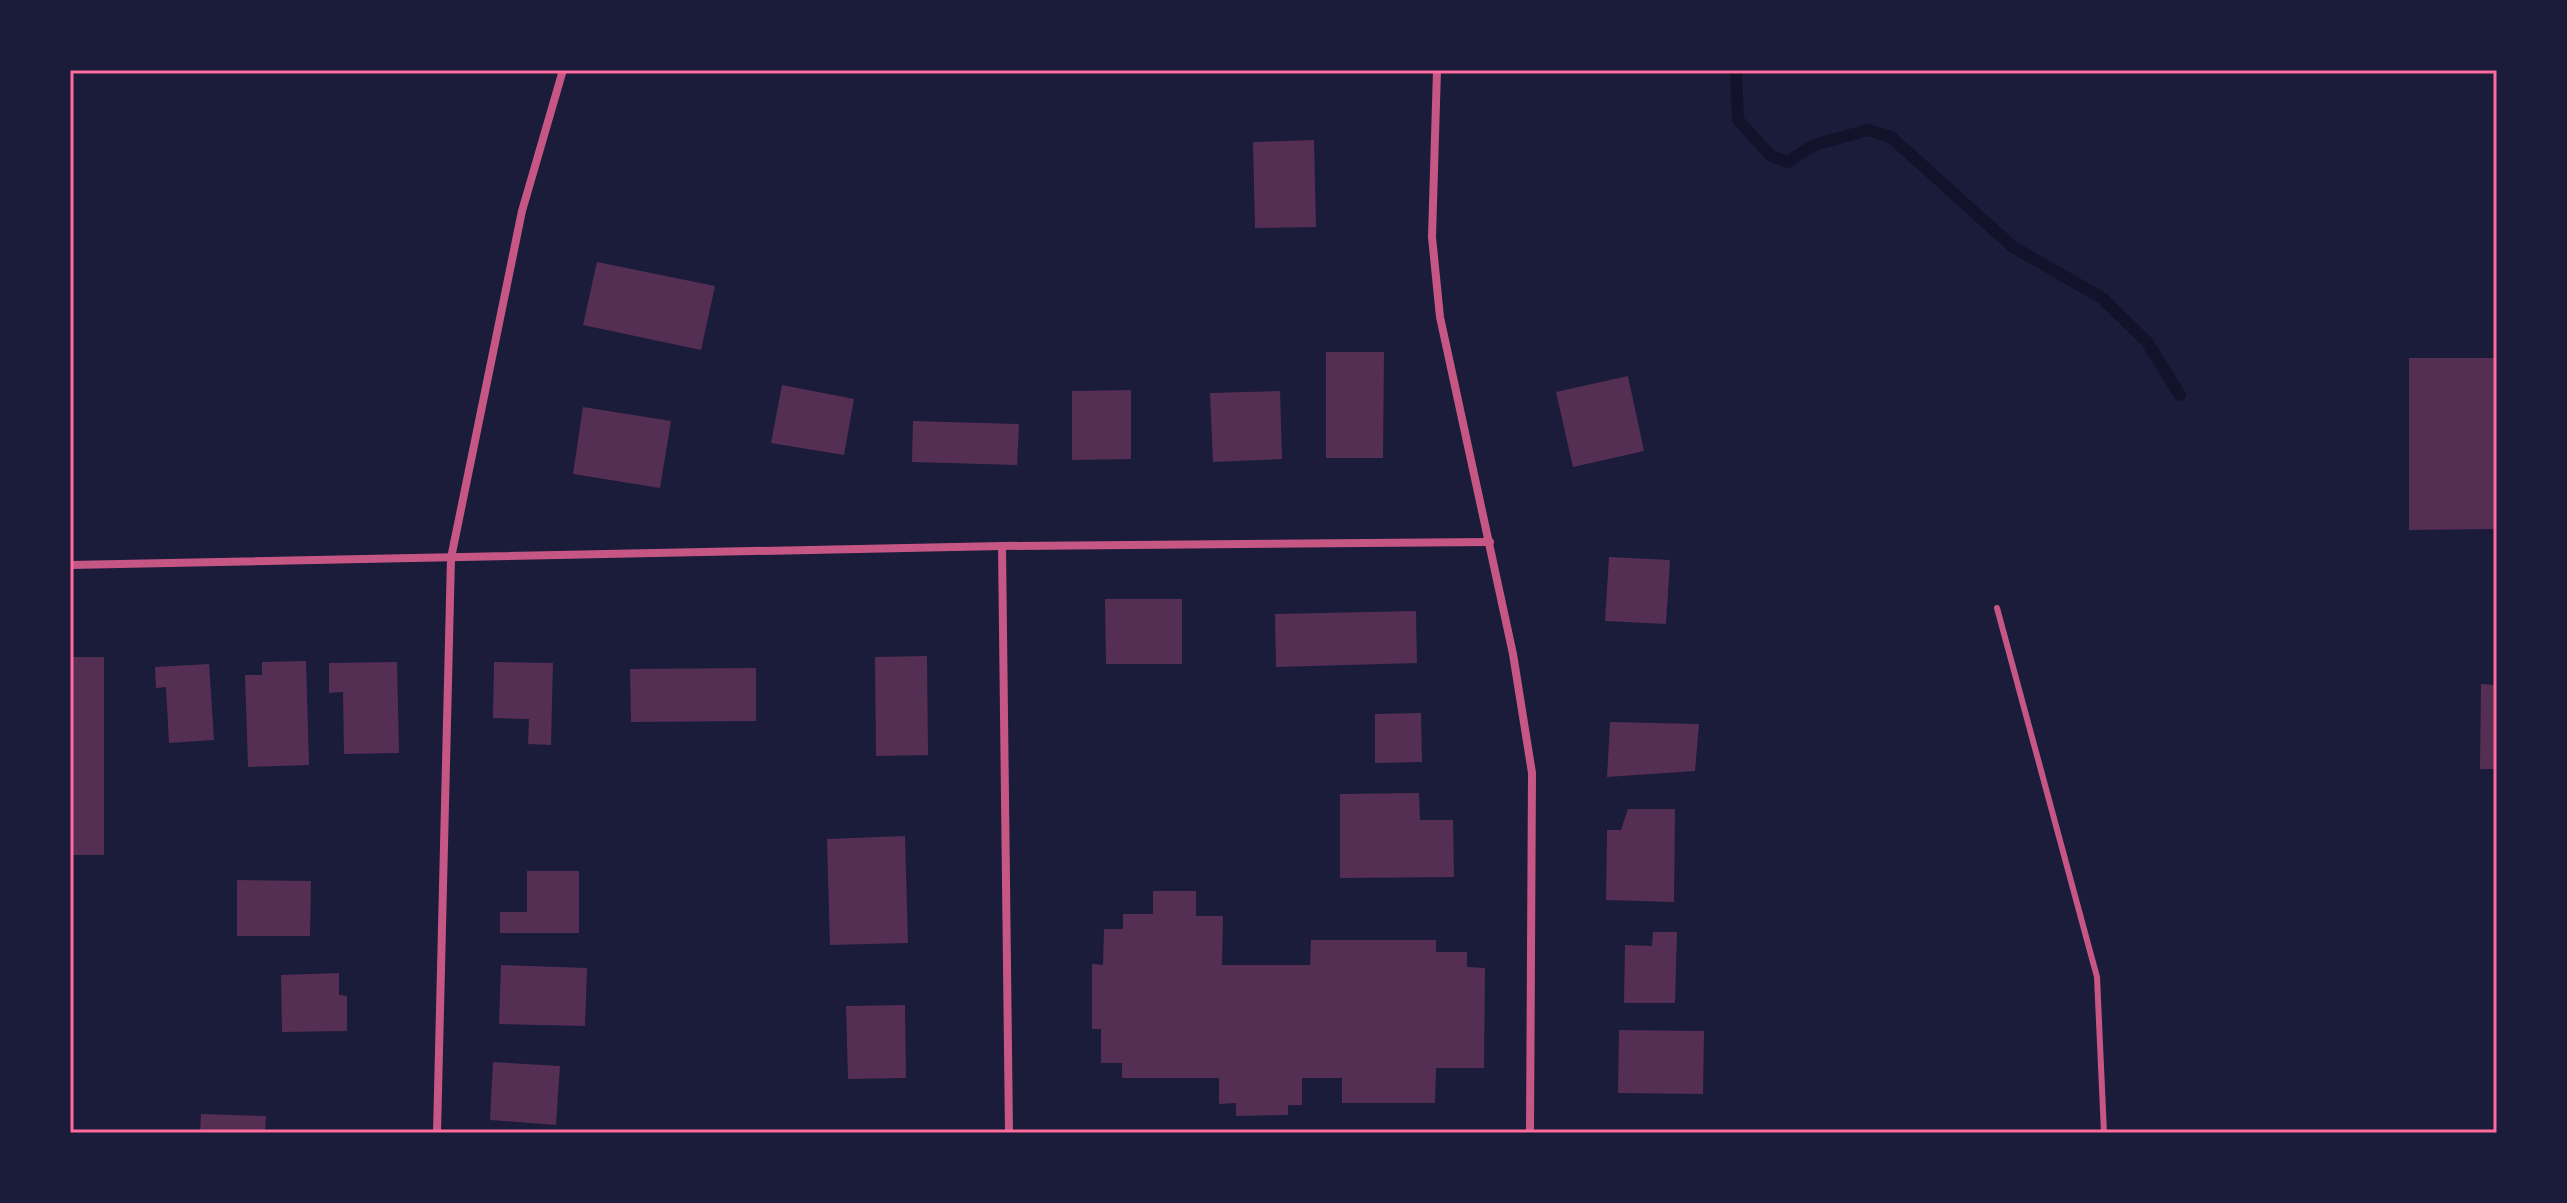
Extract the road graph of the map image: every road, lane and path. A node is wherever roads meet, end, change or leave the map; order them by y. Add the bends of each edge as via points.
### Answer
1 (563, 70) edge
2 (1437, 70) edge
3 (1490, 542) junction
4 (1002, 546) junction
5 (451, 558) junction
6 (70, 565) edge
7 (1997, 608) dead end
8 (437, 1133) edge
9 (692, 1133) edge
10 (991, 1133) edge
11 (1009, 1133) edge
12 (1530, 1133) edge
13 (2104, 1133) edge

1 - 5 street via 522,211
2 - 3 street via 1432,237 1440,317
3 - 4 street
3 - 12 street via 1532,773
4 - 5 street
4 - 11 street
5 - 6 street
5 - 8 street
7 - 13 lane via 2097,977
9 - 10 lane

